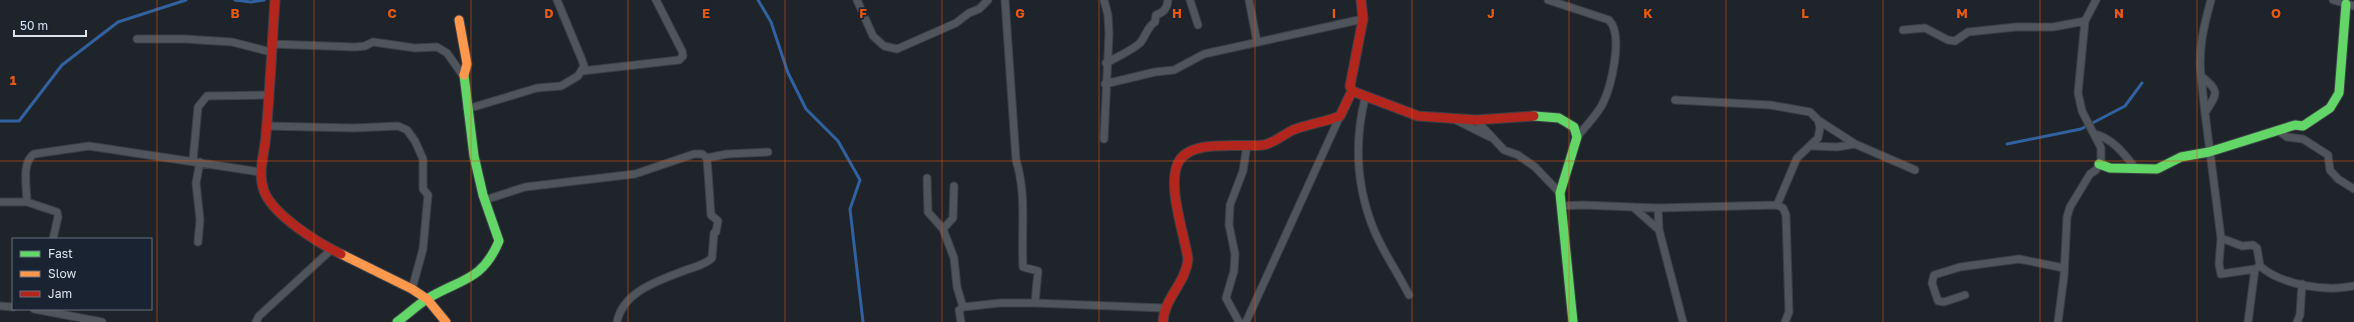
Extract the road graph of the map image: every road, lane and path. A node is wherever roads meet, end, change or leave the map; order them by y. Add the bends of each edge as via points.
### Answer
1 (275, 0) edge
2 (558, 0) edge
3 (656, 0) edge
4 (857, 0) edge
5 (988, 0) edge
6 (1005, 0) edge
7 (1104, 0) edge
8 (1168, 0) edge
9 (1190, 0) edge
10 (1249, 0) edge
11 (1361, 0) edge
12 (1548, 0) edge
13 (2096, 0) edge
14 (2211, 0) edge
15 (2333, 0) edge
16 (2350, 5) edge
17 (1363, 19) junction
18 (459, 20) dead end
19 (2085, 21) junction
20 (1198, 25) dead end
21 (1903, 30) dead end
22 (137, 39) dead end
23 (1257, 42) junction
24 (272, 48) junction
25 (1106, 63) junction
26 (582, 71) junction
27 (2201, 76) junction
28 (464, 77) junction
29 (1105, 84) junction
30 (1352, 91) junction
31 (267, 95) junction
32 (1365, 98) junction
33 (1675, 100) dead end
34 (467, 109) junction
35 (2204, 113) junction
36 (1340, 116) junction
37 (1453, 118) junction
38 (1476, 120) junction
39 (1818, 120) junction
40 (266, 126) junction
41 (2277, 130) junction
42 (2094, 134) junction
43 (1577, 136) junction
44 (1490, 137) junction
45 (1104, 139) dead end
46 (1855, 144) junction
47 (1247, 145) junction
48 (1812, 146) junction
49 (768, 152) dead end
50 (2209, 152) junction
51 (707, 158) junction
52 (196, 161) junction
53 (2099, 164) junction
54 (1915, 170) dead end
55 (2137, 170) junction
56 (260, 172) junction
57 (927, 178) dead end
58 (954, 186) dead end
59 (2354, 189) edge
60 (1560, 193) junction
61 (485, 200) junction
62 (0, 202) edge
63 (27, 202) junction
64 (1777, 205) junction
65 (1561, 206) junction
66 (1633, 207) junction
67 (1658, 208) junction
68 (943, 229) junction
69 (1659, 230) junction
70 (53, 238) edge
71 (2221, 238) junction
72 (198, 242) dead end
73 (332, 249) junction
74 (2064, 268) junction
75 (2258, 268) junction
76 (2302, 284) junction
77 (2354, 286) edge
78 (412, 289) junction
79 (1409, 295) dead end
80 (1965, 295) dead end
81 (427, 299) junction
82 (1035, 303) junction
83 (0, 306) edge
84 (12, 307) edge
85 (963, 307) junction
86 (1163, 308) junction
87 (43, 310) edge
88 (102, 322) edge
89 (256, 322) edge
90 (397, 322) edge
91 (446, 322) edge
92 (616, 322) edge
93 (961, 322) edge
94 (1163, 322) edge
95 (1239, 322) edge
96 (1246, 322) edge
97 (1574, 322) edge
98 (1683, 322) edge
99 (1785, 322) edge
100 (2058, 322) edge
101 (2248, 322) edge
102 (2297, 322) edge

1 - 24 street
2 - 26 street via 582,60
3 - 26 street via 682,51 683,56 680,60
4 - 5 street via 873,36 884,46 897,49 956,23 968,13 979,9
6 - 82 street via 1016,160 1020,172 1024,220 1023,267 1038,271
7 - 25 street via 1109,34
8 - 25 street via 1167,8 1156,15 1155,22 1150,25 1146,36 1139,44
9 - 20 street
10 - 23 street
11 - 17 street
12 - 43 street via 1609,20 1614,25 1616,34 1613,76 1602,106
13 - 19 street
14 - 27 street via 2202,33
15 - 16 street
16 - 41 street via 2336,102 2303,126 2295,125
17 - 23 street
17 - 30 street via 1350,86
18 - 28 street via 467,64
19 - 21 street via 2052,27 2016,27 1968,32 1955,41 1925,28
19 - 42 street via 2078,93 2082,112
22 - 24 street via 185,38
23 - 29 street via 1204,54 1174,70
24 - 28 street via 355,47 373,42 415,48 437,47 447,53
24 - 31 street
25 - 29 street
26 - 34 street via 561,86 537,88
27 - 35 street
27 - 35 street via 2213,85 2216,98
28 - 34 street
29 - 45 street
30 - 32 street
30 - 36 street
31 - 40 street
31 - 52 street via 207,96 202,100 198,107
32 - 37 street via 1418,116
32 - 79 street via 1358,126 1357,151 1366,204 1374,230
33 - 39 street via 1770,105 1810,112
34 - 61 street via 474,156
35 - 50 street
36 - 47 street via 1294,130 1265,145
36 - 96 street
37 - 38 street
37 - 44 street
38 - 43 street via 1530,116 1559,118 1574,127
38 - 44 street
39 - 46 street
39 - 48 street via 1818,138
40 - 56 street
40 - 78 street via 398,126 407,130 423,159 423,189 428,195 423,249
41 - 50 street
41 - 59 street via 2287,138 2303,139 2328,155 2330,170 2338,179
42 - 53 street via 2101,148
42 - 55 street via 2117,146
43 - 60 street
44 - 60 street via 1504,150 1518,155 1535,167
46 - 48 street via 1837,147
46 - 54 street
47 - 86 street via 1188,148 1181,153 1174,197 1186,250 1187,269 1175,293
47 - 95 street via 1243,171 1230,205 1229,225 1235,254 1234,271 1226,298
48 - 64 street via 1797,158
49 - 51 street via 727,154
50 - 55 street via 2181,157 2157,169
50 - 71 street
51 - 61 street via 702,154 694,154 635,174 525,186
51 - 92 street via 711,215 718,221 714,233 712,258 662,279 630,298
52 - 56 street
52 - 63 street via 89,146 34,154 29,157 27,164
52 - 72 street via 200,220
53 - 55 street via 2110,168
53 - 74 street via 2070,207 2067,217
56 - 73 street via 264,192 285,218 319,243
57 - 68 street via 928,212
58 - 68 street via 953,218
60 - 65 street
61 - 81 street via 499,241 492,258 470,279
62 - 63 street
63 - 70 street via 57,212
64 - 67 street
64 - 99 street via 1783,208 1786,215 1788,312
65 - 66 street
65 - 97 street
66 - 67 street
66 - 69 street
67 - 69 street
68 - 85 street via 954,258 957,287
69 - 98 street
71 - 75 street via 2242,246 2253,245 2257,248
71 - 75 street via 2221,274
73 - 78 street
73 - 89 street via 259,316
74 - 80 street via 2019,260 1960,267 1934,275 1932,283 1938,301 1944,302
74 - 100 street
75 - 76 street
75 - 101 street
76 - 77 street via 2333,288
76 - 102 street via 2300,315
78 - 81 street
81 - 90 street
81 - 91 street
82 - 85 street
82 - 86 street
83 - 84 street
85 - 93 street via 959,310
86 - 94 street
87 - 88 street

